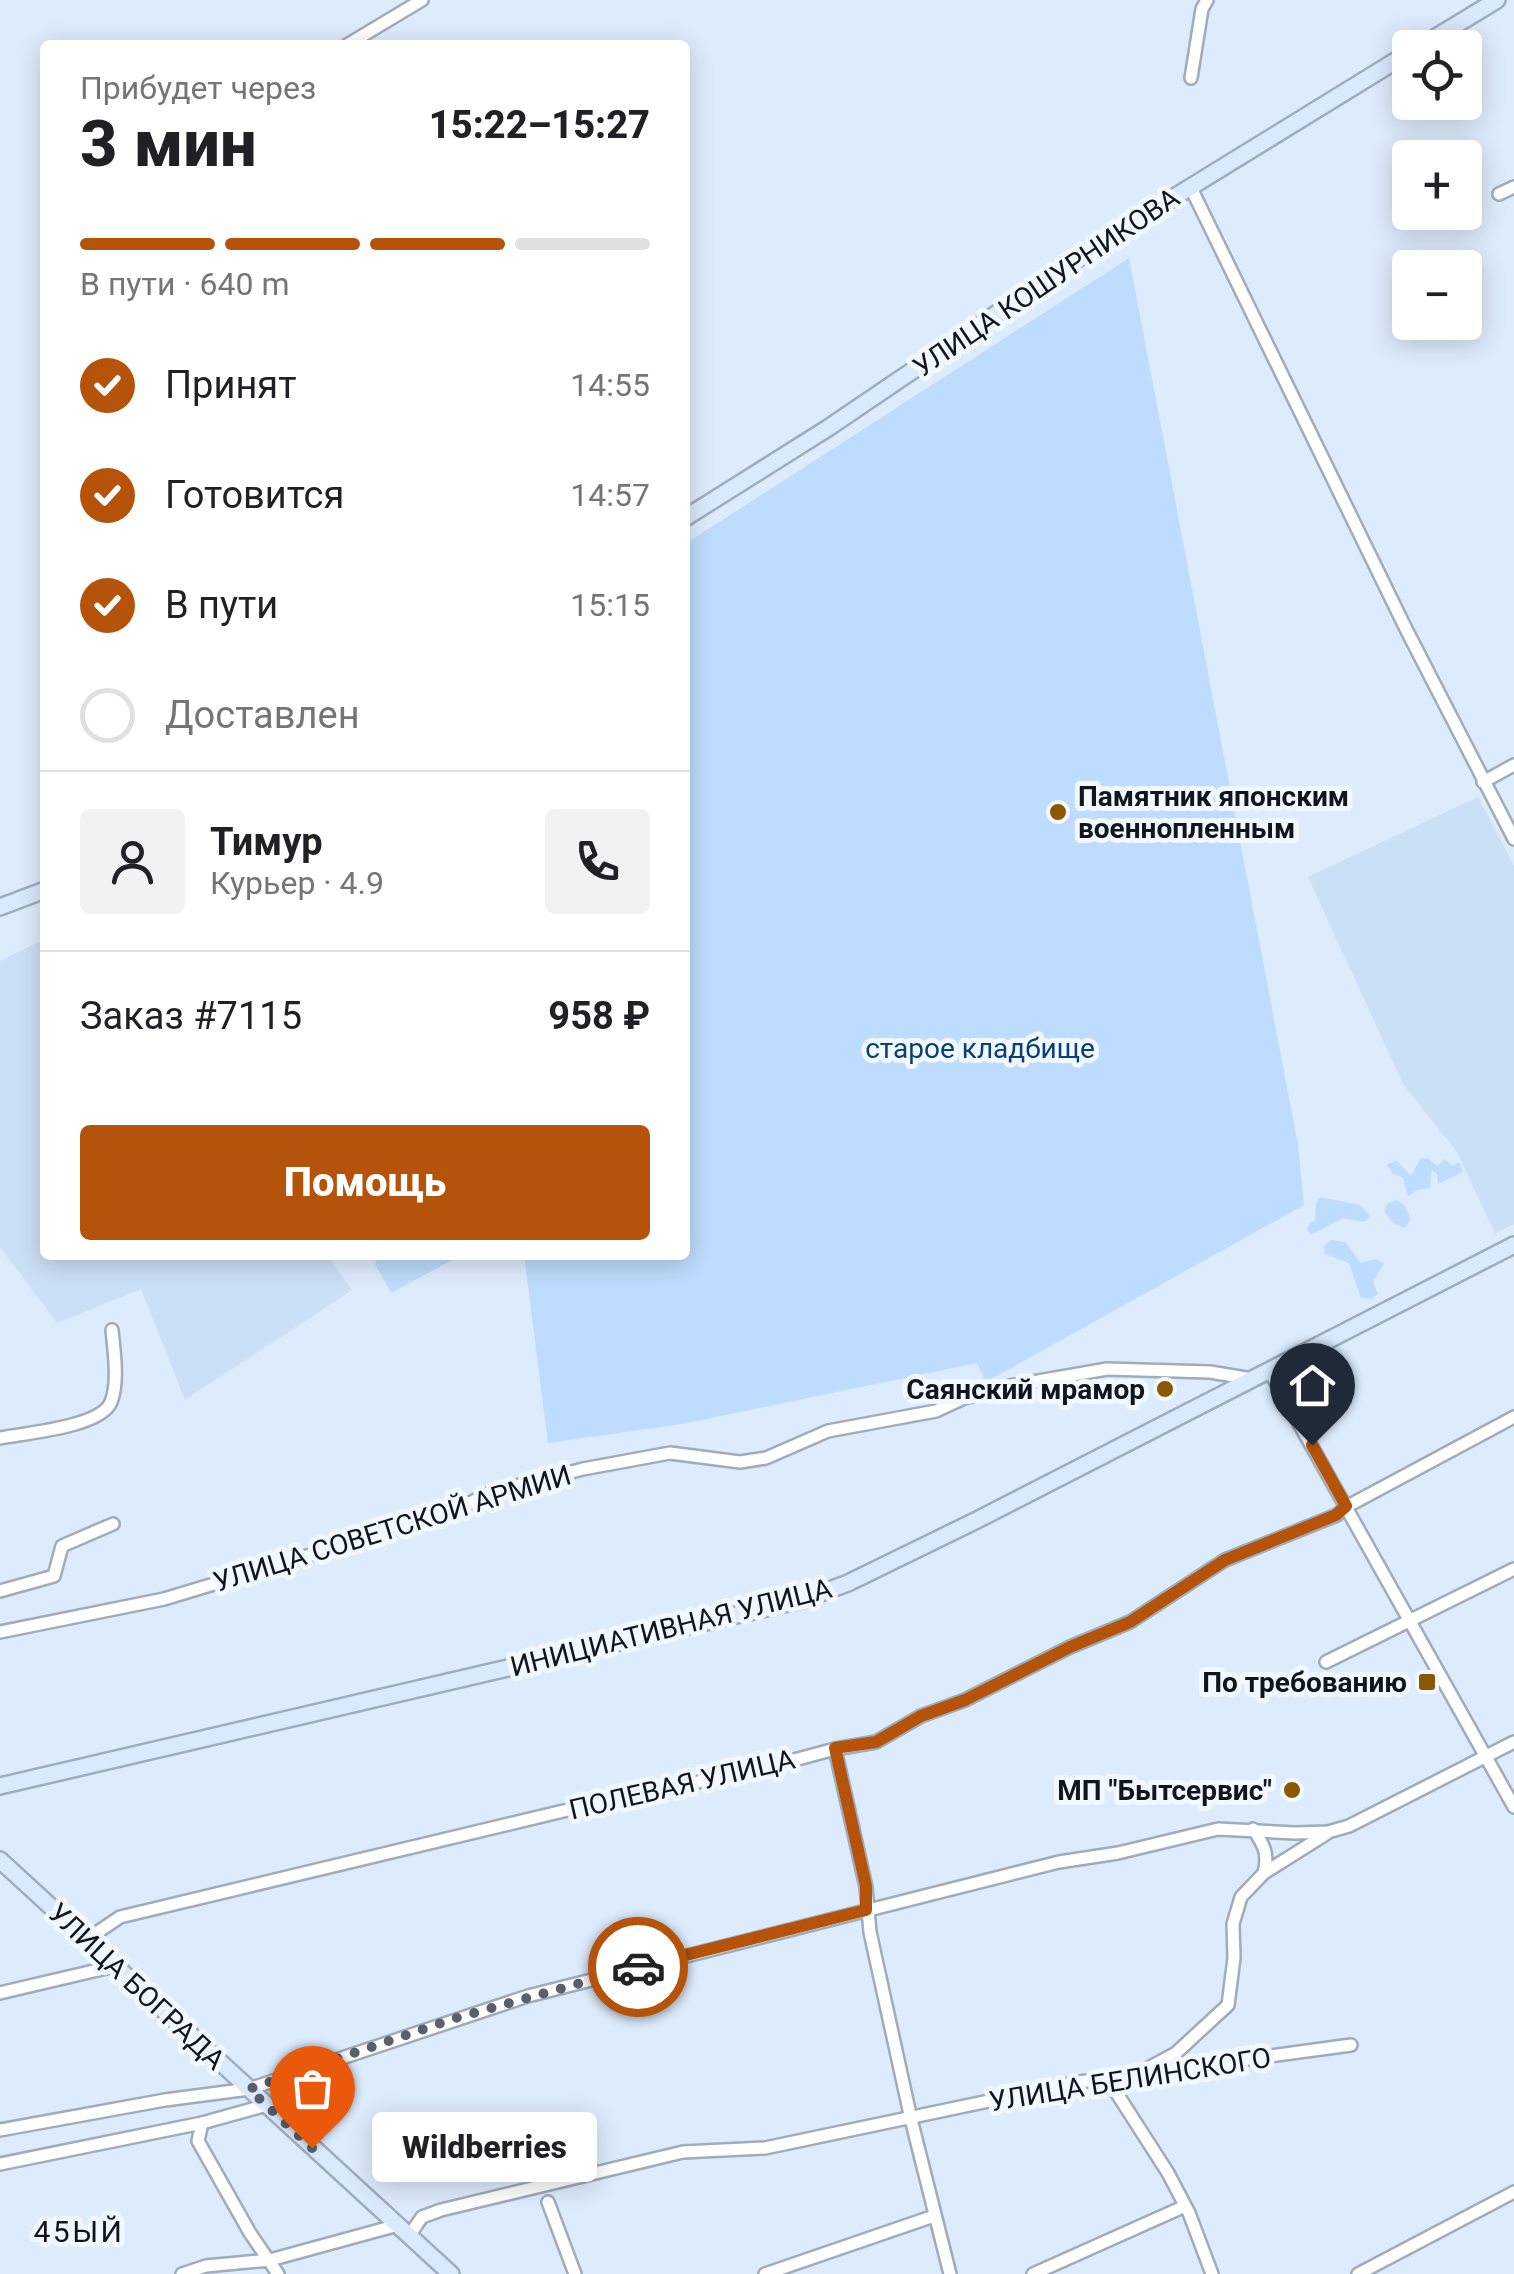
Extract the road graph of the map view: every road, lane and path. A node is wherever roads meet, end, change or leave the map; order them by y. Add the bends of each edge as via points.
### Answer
1 (422, 0) edge
2 (1207, 0) edge
3 (1497, 0) edge
4 (1448, 30) edge
5 (354, 40) edge
6 (1392, 63) edge
7 (1191, 78) dead end
8 (1190, 186) junction
9 (1514, 187) edge
10 (1499, 194) dead end
11 (690, 515) edge
12 (1514, 765) edge
13 (1483, 782) junction
14 (1514, 839) edge
15 (40, 892) edge
16 (0, 907) edge
17 (1514, 1245) edge
18 (112, 1330) dead end
19 (1269, 1370) junction
20 (1252, 1379) junction
21 (1514, 1416) edge
22 (0, 1438) edge
23 (1346, 1506) junction
24 (114, 1524) dead end
25 (1514, 1570) edge
26 (0, 1591) edge
27 (1407, 1619) junction
28 (0, 1632) edge
29 (1326, 1662) dead end
30 (1514, 1742) edge
31 (835, 1748) junction
32 (1484, 1757) junction
33 (0, 1786) edge
34 (1514, 1807) edge
35 (1254, 1829) junction
36 (1328, 1832) junction
37 (0, 1860) edge
38 (1264, 1873) junction
39 (866, 1910) junction
40 (86, 1940) junction
41 (115, 1966) junction
42 (0, 1993) edge
43 (1351, 2045) dead end
44 (1142, 2072) junction
45 (1107, 2078) junction
46 (249, 2089) junction
47 (267, 2105) junction
48 (910, 2119) junction
49 (202, 2123) junction
50 (0, 2130) edge
51 (0, 2164) edge
52 (1514, 2192) edge
53 (548, 2202) dead end
54 (1183, 2207) junction
55 (934, 2216) junction
56 (403, 2231) junction
57 (270, 2260) junction
58 (182, 2274) edge
59 (278, 2274) edge
60 (450, 2274) edge
61 (575, 2274) edge
62 (764, 2274) edge
63 (950, 2274) edge
64 (1034, 2274) edge
65 (1212, 2274) edge
66 (1358, 2274) edge

1 - 5 street
2 - 7 street
3 - 4 street
6 - 8 street, УЛИЦА КОШУРНИКОВА
8 - 11 street, УЛИЦА КОШУРНИКОВА
8 - 13 street
9 - 10 street
12 - 13 street
13 - 14 street
15 - 16 street
17 - 19 street, ИНИЦИАТИВНАЯ УЛИЦА
18 - 22 street via 114,1392 102,1415
19 - 20 street, ИНИЦИАТИВНАЯ УЛИЦА
19 - 23 street
20 - 28 street, УЛИЦА СОВЕТСКОЙ АРМИИ via 1107,1369 828,1431 766,1458 638,1458 492,1492 450,1513 164,1599
20 - 33 street, ИНИЦИАТИВНАЯ УЛИЦА via 848,1583 804,1598
21 - 23 street, ПОЛЕВАЯ УЛИЦА
23 - 27 street
23 - 31 street, ПОЛЕВАЯ УЛИЦА via 1225,1560 1130,1622 876,1742
24 - 26 street via 62,1546 54,1576
25 - 27 street
27 - 29 street
27 - 32 street
30 - 32 street
31 - 39 street
31 - 40 street, ПОЛЕВАЯ УЛИЦА via 120,1918
32 - 34 street
32 - 36 street
35 - 36 street
35 - 38 street via 1266,1849
35 - 39 street via 1218,1829 1059,1862
36 - 38 street
37 - 40 street, УЛИЦА БОГРАДА
38 - 44 street via 1235,1910 1228,2004 1176,2053
39 - 46 street via 528,1996
39 - 48 street
40 - 41 street, УЛИЦА БОГРАДА
41 - 42 street
41 - 46 street, УЛИЦА БОГРАДА
43 - 44 street, УЛИЦА БЕЛИНСКОГО
44 - 45 street, УЛИЦА БЕЛИНСКОГО
45 - 48 street, УЛИЦА БЕЛИНСКОГО
45 - 54 street
46 - 47 street, УЛИЦА БОГРАДА
46 - 50 street
47 - 49 street
47 - 56 street, УЛИЦА БОГРАДА
48 - 55 street
48 - 56 street, УЛИЦА БЕЛИНСКОГО via 765,2148 683,2152 441,2210
49 - 51 street
49 - 57 street via 198,2140
52 - 66 street
53 - 61 street
54 - 64 street
54 - 65 street
55 - 62 street
55 - 63 street
56 - 57 street, УЛИЦА БЕЛИНСКОГО
56 - 60 street, УЛИЦА БОГРАДА
57 - 58 street, УЛИЦА БЕЛИНСКОГО
57 - 59 street

